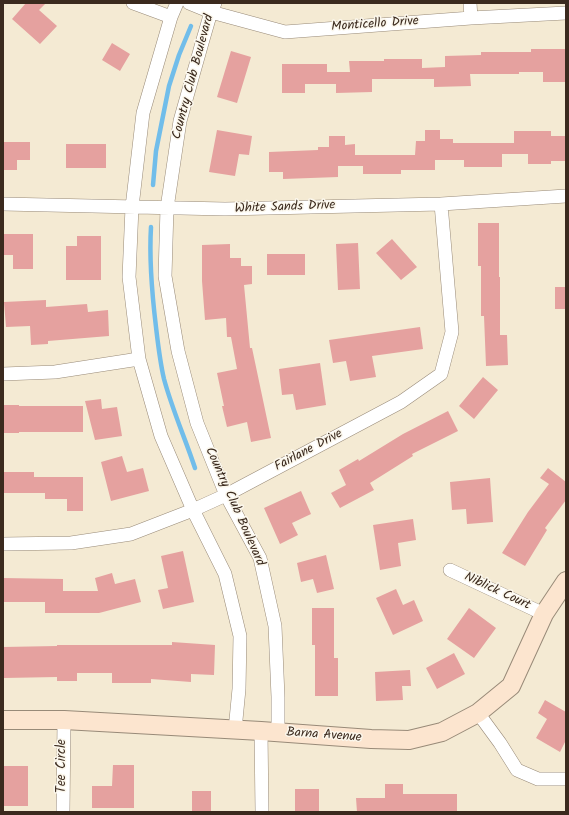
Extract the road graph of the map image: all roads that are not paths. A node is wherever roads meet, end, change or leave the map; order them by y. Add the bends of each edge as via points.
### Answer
1 (133, 3) edge
2 (177, 3) edge
3 (189, 3) edge
4 (470, 3) edge
5 (213, 7) edge
6 (566, 13) edge
7 (171, 18) junction
8 (471, 18) junction
9 (566, 196) edge
10 (3, 204) edge
11 (441, 204) junction
12 (132, 207) junction
13 (167, 208) junction
14 (140, 359) junction
15 (3, 374) edge
16 (226, 494) junction
17 (193, 510) junction
18 (3, 544) edge
19 (450, 570) dead end
20 (566, 582) edge
21 (544, 614) junction
22 (478, 713) junction
23 (3, 720) edge
24 (64, 720) junction
25 (235, 730) junction
26 (270, 732) junction
27 (566, 779) edge
28 (63, 812) edge
29 (262, 812) edge

1 - 7 street
2 - 7 street
3 - 5 street, Monticello Drive
4 - 8 street
5 - 8 street, Monticello Drive via 286,32
5 - 13 street, Country Club Boulevard via 180,121
6 - 8 street, Monticello Drive
7 - 12 street via 143,112
9 - 11 street, White Sands Drive
10 - 12 street, White Sands Drive
11 - 13 street, White Sands Drive
11 - 16 street, Fairlane Drive via 452,332 441,374 401,402
12 - 13 street, White Sands Drive
12 - 14 street via 130,276
13 - 16 street, Country Club Boulevard via 165,276 178,351 197,423
14 - 15 street via 55,372
14 - 17 street via 161,436
16 - 17 street, Fairlane Drive
16 - 26 street, Country Club Boulevard via 260,558 276,626 278,697
17 - 18 street, Fairlane Drive via 131,534 71,543
17 - 25 street via 226,574 240,636
19 - 21 street, Niblick Court
20 - 21 street, Barna Avenue
21 - 22 street, Barna Avenue via 511,686
22 - 26 street, Barna Avenue via 442,732 409,740
22 - 27 street via 517,770 538,779
23 - 24 street, Barna Avenue
24 - 25 street, Barna Avenue
24 - 28 street, Tee Circle
25 - 26 street, Barna Avenue
26 - 29 street, Country Club Boulevard

